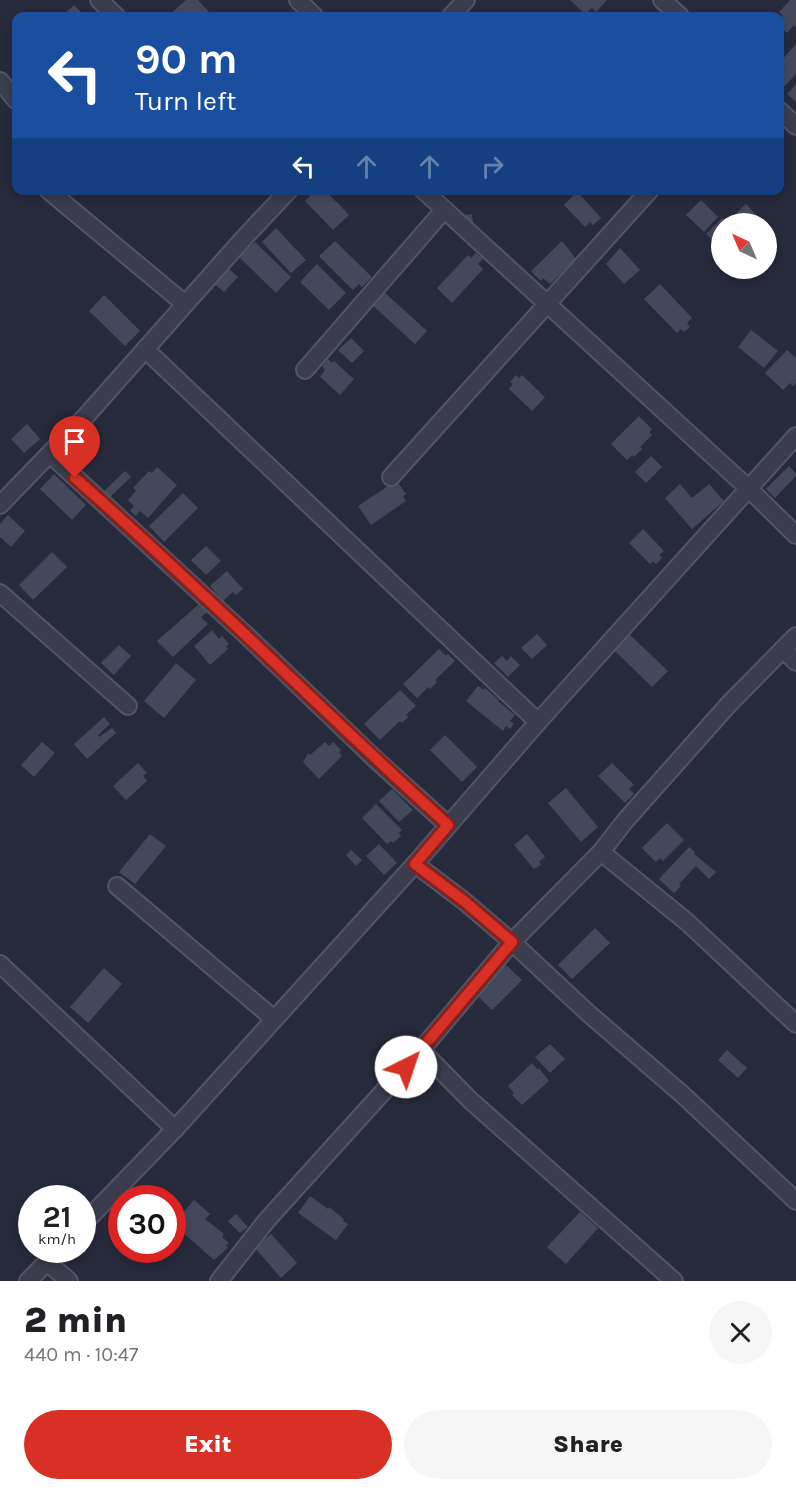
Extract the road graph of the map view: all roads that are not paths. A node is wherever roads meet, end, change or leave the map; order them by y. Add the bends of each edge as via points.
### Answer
1 (99, 0) edge
2 (298, 0) edge
3 (466, 0) edge
4 (663, 0) edge
5 (112, 12) edge
6 (310, 12) edge
7 (455, 12) edge
8 (676, 12) edge
9 (0, 81) edge
10 (12, 95) edge
11 (784, 115) edge
12 (796, 126) edge
13 (54, 195) edge
14 (284, 195) edge
15 (428, 195) edge
16 (645, 195) edge
17 (444, 210) junction
18 (547, 303) junction
19 (185, 304) junction
20 (145, 349) junction
21 (305, 370) dead end
22 (796, 436) edge
23 (50, 454) junction
24 (391, 477) dead end
25 (748, 488) junction
26 (3, 496) edge
27 (796, 535) edge
28 (0, 593) edge
29 (796, 636) edge
30 (783, 649) junction
31 (796, 662) edge
32 (128, 706) dead end
33 (538, 722) junction
34 (448, 825) junction
35 (601, 852) junction
36 (415, 864) junction
37 (117, 886) dead end
38 (512, 942) junction
39 (0, 964) edge
40 (274, 1019) junction
41 (796, 1024) edge
42 (421, 1050) junction
43 (175, 1129) junction
44 (796, 1201) edge
45 (96, 1211) edge
46 (46, 1263) edge
47 (57, 1263) edge
48 (28, 1281) edge
49 (69, 1281) edge
50 (219, 1281) edge
51 (674, 1281) edge

1 - 5 street
2 - 6 street
3 - 7 street
4 - 8 street
9 - 10 street
11 - 12 street
13 - 19 street
14 - 19 street
15 - 17 street
16 - 18 street
17 - 18 street
17 - 21 street
18 - 24 street
18 - 25 street
19 - 20 street
20 - 23 street
20 - 33 street
22 - 25 street
23 - 26 street
23 - 34 street
25 - 27 street
25 - 33 street
28 - 32 street
29 - 30 street
30 - 31 street
30 - 35 street via 729,704
33 - 34 street
34 - 36 street
35 - 38 street
35 - 41 street via 687,922
36 - 38 street
36 - 40 street
37 - 40 street
38 - 42 street
38 - 44 street
39 - 43 street
40 - 43 street
42 - 50 street via 267,1220
42 - 51 street via 470,1100
43 - 45 street
46 - 48 street
47 - 49 street

